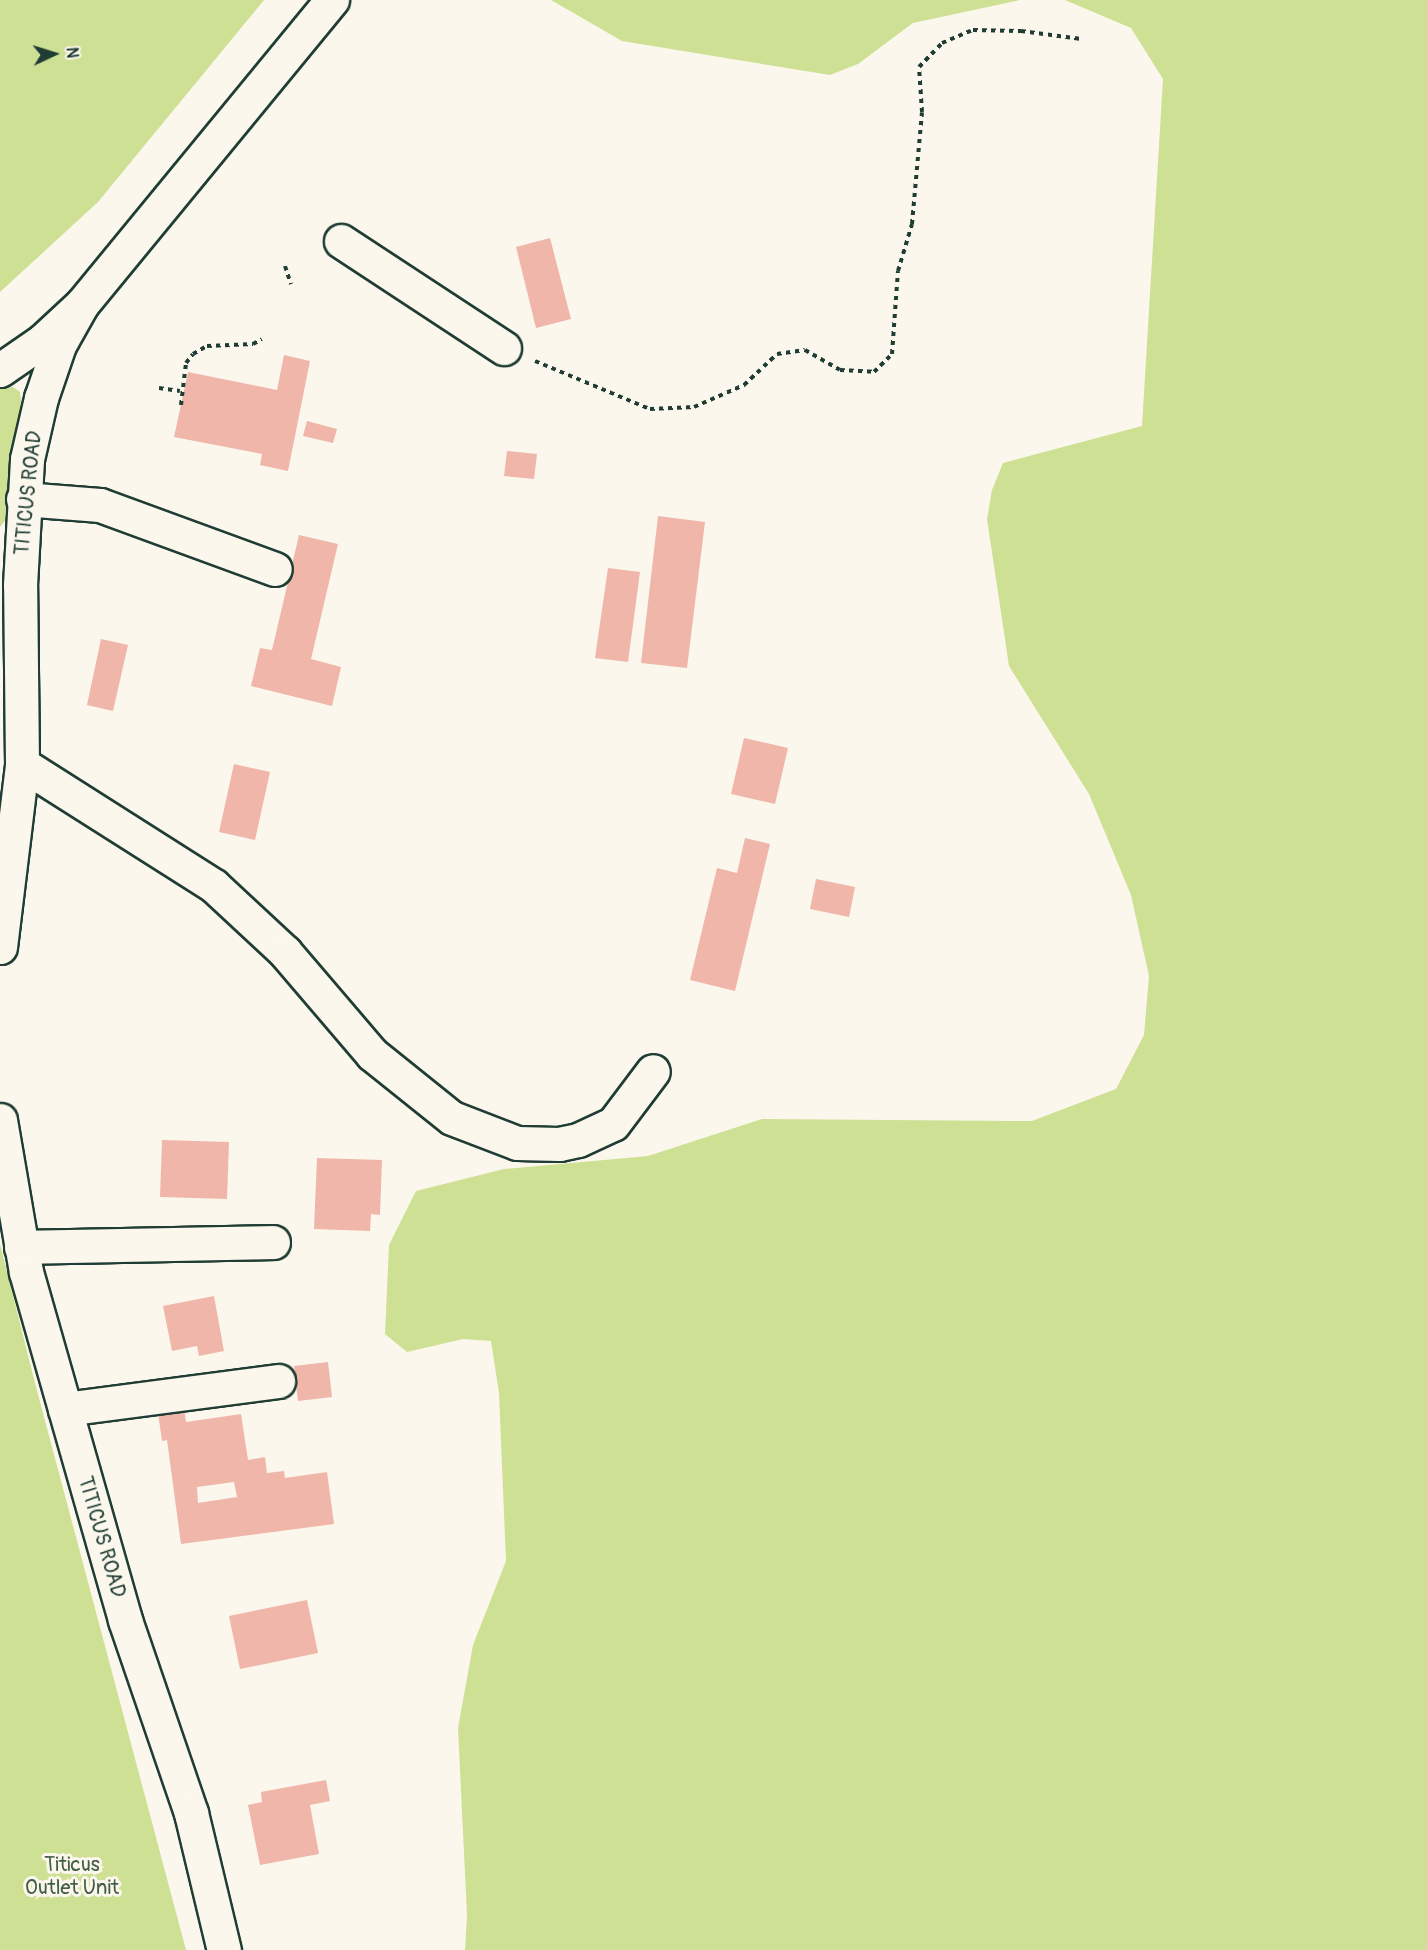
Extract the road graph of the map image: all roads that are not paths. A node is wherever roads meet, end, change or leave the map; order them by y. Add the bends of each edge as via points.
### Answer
1 (332, 0) edge
2 (341, 241) dead end
3 (82, 304) junction
4 (504, 348) road end
5 (0, 370) edge
6 (23, 499) junction
7 (275, 569) dead end
8 (0, 594) edge
9 (22, 656) junction
10 (22, 764) junction
11 (0, 947) edge
12 (653, 1071) dead end
13 (0, 1120) edge
14 (273, 1242) dead end
15 (21, 1247) junction
16 (278, 1381) dead end
17 (65, 1408) junction
18 (224, 1950) edge

1 - 3 main road
2 - 4 main road
3 - 5 main road via 42,341
3 - 6 main road, TITICUS ROAD via 59,345 41,398 27,459
6 - 7 main road via 100,505
6 - 9 main road, TITICUS ROAD
8 - 9 main road, TITICUS ROAD
9 - 10 main road, TITICUS ROAD
10 - 11 main road, TITICUS ROAD
10 - 12 main road via 213,886 285,952 372,1054 452,1118 517,1143 559,1144 578,1140 613,1124
13 - 15 main road, TITICUS ROAD
14 - 15 main road
15 - 17 main road, TITICUS ROAD
16 - 17 main road
17 - 18 main road, TITICUS ROAD via 125,1620 191,1813

